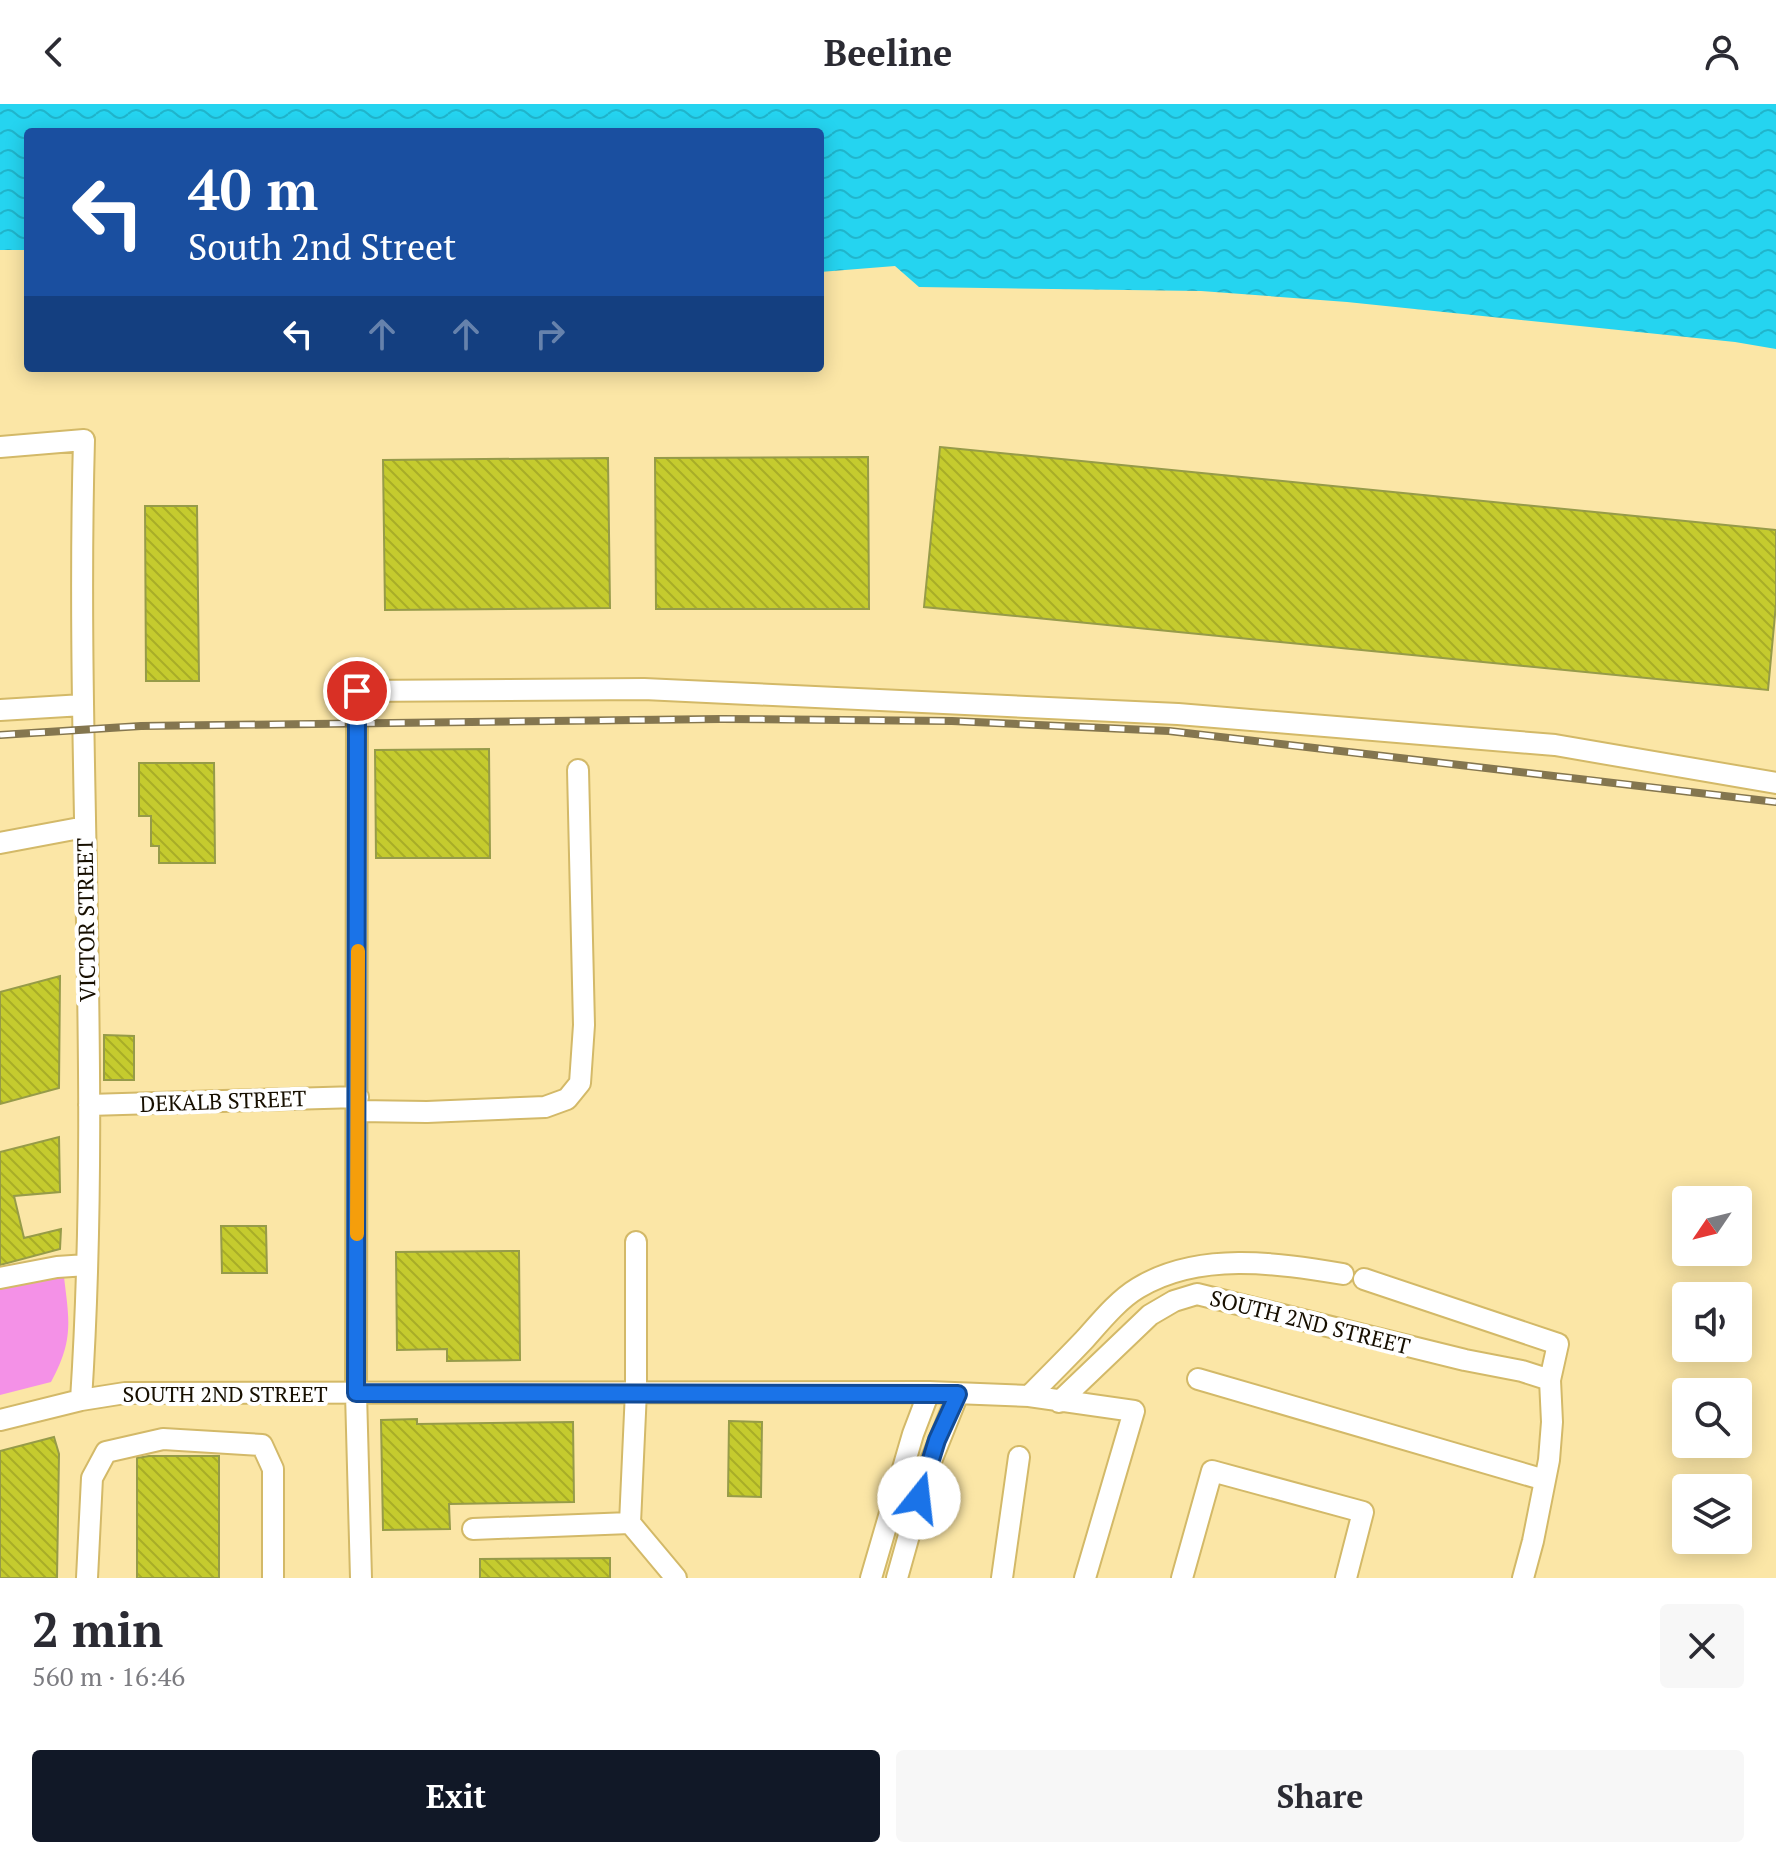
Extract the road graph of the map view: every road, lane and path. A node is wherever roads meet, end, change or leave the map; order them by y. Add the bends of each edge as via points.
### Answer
1 (0, 447) edge
2 (83, 705) junction
3 (0, 710) edge
4 (578, 770) dead end
5 (1776, 783) edge
6 (85, 827) junction
7 (0, 843) edge
8 (358, 1104) junction
9 (89, 1105) junction
10 (636, 1242) dead end
11 (87, 1265) junction
12 (0, 1278) edge
13 (1198, 1379) dead end
14 (1550, 1380) junction
15 (929, 1392) junction
16 (356, 1393) junction
17 (636, 1393) junction
18 (958, 1394) junction
19 (1029, 1396) junction
20 (81, 1400) junction
21 (1059, 1402) junction
22 (0, 1420) edge
23 (1019, 1457) dead end
24 (1545, 1480) junction
25 (630, 1523) junction
26 (473, 1529) dead end
27 (87, 1578) edge
28 (273, 1578) edge
29 (361, 1578) edge
30 (676, 1578) edge
31 (871, 1578) edge
32 (897, 1578) edge
33 (1002, 1578) edge
34 (1085, 1578) edge
35 (1182, 1578) edge
36 (1346, 1578) edge
37 (1523, 1578) edge

1 - 2 street, VICTOR STREET via 84,440
2 - 3 street
2 - 6 street, VICTOR STREET
4 - 8 street, DEKALB STREET via 584,1025 580,1083 567,1099 545,1107 443,1111
5 - 8 street via 1555,745 1178,714 644,689 357,691
6 - 7 street
6 - 9 street, VICTOR STREET
8 - 9 street, DEKALB STREET
8 - 16 street
9 - 11 street, VICTOR STREET
10 - 17 street
11 - 12 street
11 - 20 street, VICTOR STREET
13 - 24 street
14 - 19 street, SOUTH 2ND STREET via 1558,1344 1354,1277 1285,1264 1211,1265 1176,1271 1138,1288
14 - 21 street, SOUTH 2ND STREET via 1197,1294 1150,1315
14 - 24 street via 1552,1422
15 - 17 street, SOUTH 2ND STREET
15 - 18 street, SOUTH 2ND STREET
15 - 31 street
16 - 17 street, SOUTH 2ND STREET
16 - 20 street, SOUTH 2ND STREET via 125,1393
16 - 29 street
17 - 25 street
18 - 19 street, SOUTH 2ND STREET
18 - 32 street via 934,1450
19 - 21 street, SOUTH 2ND STREET
20 - 22 street, SOUTH 2ND STREET
21 - 34 street, SOUTH 2ND STREET via 1134,1411
23 - 33 street
24 - 37 street
25 - 26 street
25 - 30 street
27 - 28 street via 92,1478 106,1452 163,1439 262,1445 273,1469
35 - 36 street via 1212,1471 1363,1512

